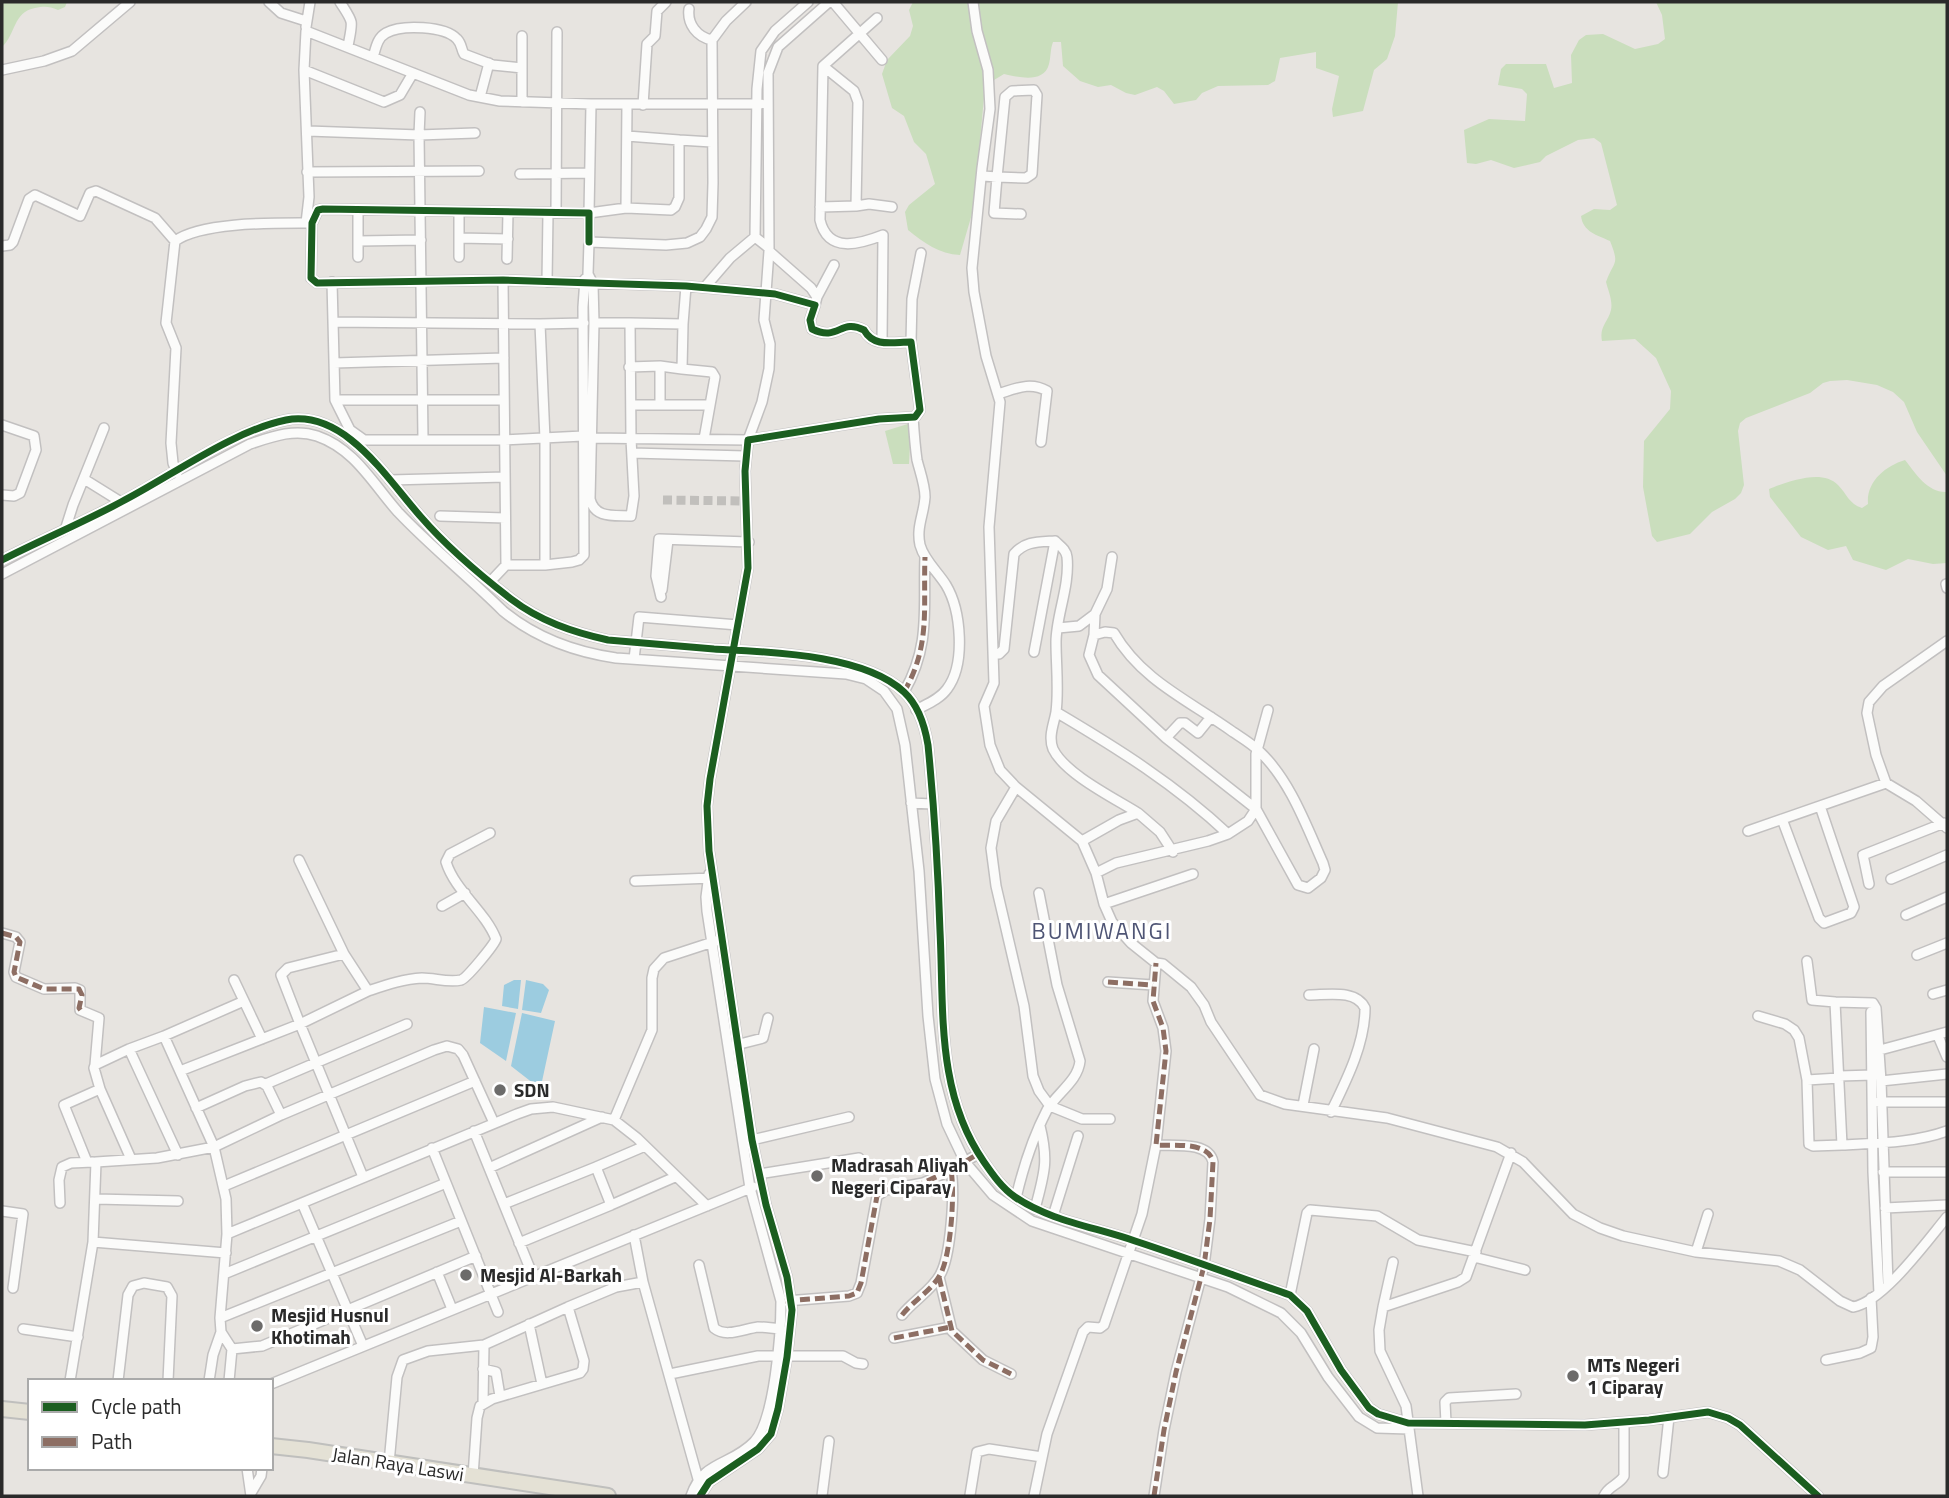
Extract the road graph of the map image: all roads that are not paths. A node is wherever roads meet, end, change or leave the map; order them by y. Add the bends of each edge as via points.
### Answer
1 (130, 2) edge
2 (269, 2) edge
3 (310, 2) edge
4 (340, 2) edge
5 (666, 2) edge
6 (808, 2) edge
7 (831, 2) edge
8 (972, 2) edge
9 (742, 3) edge
10 (689, 9) dead end
11 (877, 18) dead end
12 (306, 26) junction
13 (557, 32) dead end
14 (858, 34) junction
15 (522, 36) dead end
16 (712, 40) junction
17 (348, 46) junction
18 (373, 57) junction
19 (882, 60) dead end
20 (489, 64) junction
21 (822, 66) junction
22 (522, 68) junction
23 (2, 70) edge
24 (304, 70) junction
25 (413, 73) junction
26 (480, 97) junction
27 (522, 102) junction
28 (558, 103) junction
29 (712, 103) junction
30 (591, 104) junction
31 (627, 104) junction
32 (757, 104) junction
33 (768, 104) junction
34 (643, 105) junction
35 (420, 113) dead end
36 (307, 131) junction
37 (475, 133) dead end
38 (419, 135) junction
39 (627, 136) junction
40 (679, 140) junction
41 (712, 142) junction
42 (478, 171) dead end
43 (307, 172) junction
44 (420, 172) junction
45 (556, 173) junction
46 (589, 173) junction
47 (520, 174) dead end
48 (983, 176) junction
49 (997, 177) junction
50 (820, 206) junction
51 (856, 206) junction
52 (892, 207) dead end
53 (626, 208) junction
54 (358, 211) junction
55 (421, 211) junction
56 (459, 212) junction
57 (508, 212) junction
58 (552, 213) junction
59 (589, 213) junction
60 (1021, 214) dead end
61 (309, 223) junction
62 (755, 237) junction
63 (459, 239) junction
64 (508, 239) junction
65 (359, 240) junction
66 (421, 240) junction
67 (175, 241) junction
68 (589, 242) junction
69 (2, 246) edge
70 (769, 250) junction
71 (920, 253) dead end
72 (358, 257) dead end
73 (459, 257) dead end
74 (507, 259) dead end
75 (834, 265) dead end
76 (503, 280) junction
77 (421, 281) junction
78 (332, 282) junction
79 (547, 282) junction
80 (588, 284) junction
81 (686, 286) junction
82 (705, 287) junction
83 (766, 295) junction
84 (816, 301) junction
85 (333, 322) junction
86 (422, 323) junction
87 (503, 323) junction
88 (584, 323) junction
89 (594, 323) junction
90 (630, 323) junction
91 (540, 324) junction
92 (683, 324) junction
93 (882, 342) junction
94 (911, 342) junction
95 (504, 358) junction
96 (422, 361) junction
97 (334, 363) junction
98 (660, 366) junction
99 (629, 367) junction
100 (682, 369) junction
101 (998, 394) junction
102 (422, 399) junction
103 (335, 400) junction
104 (504, 400) junction
105 (660, 404) junction
106 (631, 405) junction
107 (709, 405) junction
108 (913, 417) junction
109 (3, 425) edge
110 (104, 428) dead end
111 (2, 436) edge
112 (587, 437) junction
113 (423, 438) junction
114 (545, 439) junction
115 (631, 439) junction
116 (710, 439) junction
117 (505, 440) junction
118 (747, 440) junction
119 (1041, 442) dead end
120 (632, 453) junction
121 (725, 454) junction
122 (745, 456) junction
123 (178, 476) junction
124 (505, 477) junction
125 (84, 479) junction
126 (390, 480) junction
127 (2, 495) edge
128 (121, 502) junction
129 (440, 516) dead end
130 (505, 517) junction
131 (66, 527) junction
132 (668, 540) junction
133 (1055, 541) junction
134 (748, 542) junction
135 (3, 557) edge
136 (925, 557) junction
137 (1112, 557) dead end
138 (506, 565) junction
139 (545, 565) junction
140 (2, 574) edge
141 (490, 582) junction
142 (1095, 614) junction
143 (738, 625) junction
144 (1058, 628) junction
145 (1094, 635) junction
146 (1947, 641) edge
147 (636, 651) junction
148 (1034, 652) dead end
149 (993, 654) junction
150 (731, 658) junction
151 (904, 692) junction
152 (916, 710) junction
153 (1268, 710) dead end
154 (1056, 712) junction
155 (1211, 717) junction
156 (1166, 738) junction
157 (1257, 748) junction
158 (1886, 783) junction
159 (1016, 787) junction
160 (912, 803) junction
161 (931, 803) junction
162 (1819, 806) junction
163 (1256, 809) junction
164 (1138, 813) junction
165 (1782, 819) junction
166 (1946, 825) edge
167 (916, 829) junction
168 (931, 829) junction
169 (1748, 831) dead end
170 (490, 833) dead end
171 (1228, 834) junction
172 (1082, 841) junction
173 (1173, 852) junction
174 (1947, 856) edge
175 (299, 860) dead end
176 (1096, 873) junction
177 (1193, 874) dead end
178 (710, 876) junction
179 (1891, 879) dead end
180 (635, 881) dead end
181 (1869, 884) dead end
182 (464, 893) junction
183 (1039, 893) dead end
184 (1947, 897) edge
185 (1104, 904) junction
186 (442, 906) dead end
187 (1906, 915) dead end
188 (931, 932) junction
189 (2, 933) edge
190 (722, 939) junction
191 (711, 943) junction
192 (1947, 943) edge
193 (344, 954) junction
194 (1917, 955) dead end
195 (1807, 961) dead end
196 (1156, 963) junction
197 (234, 980) dead end
198 (1108, 982) dead end
199 (1153, 985) junction
200 (1947, 990) edge
201 (368, 991) junction
202 (1933, 994) dead end
203 (1309, 995) dead end
204 (244, 1001) junction
205 (1835, 1002) junction
206 (1871, 1003) junction
207 (725, 1004) junction
208 (942, 1015) junction
209 (928, 1016) junction
210 (1758, 1016) dead end
211 (768, 1018) dead end
212 (300, 1024) junction
213 (407, 1024) dead end
214 (1943, 1034) edge
215 (164, 1036) junction
216 (261, 1039) junction
217 (736, 1045) junction
218 (128, 1049) junction
219 (1314, 1049) dead end
220 (1880, 1050) junction
221 (1947, 1057) edge
222 (316, 1062) junction
223 (946, 1064) junction
224 (95, 1065) junction
225 (934, 1067) junction
226 (180, 1071) junction
227 (1947, 1074) edge
228 (1839, 1077) junction
229 (1877, 1078) junction
230 (1807, 1080) junction
231 (475, 1081) junction
232 (266, 1084) junction
233 (100, 1088) junction
234 (329, 1094) junction
235 (1878, 1102) junction
236 (1947, 1102) edge
237 (1050, 1105) junction
238 (1303, 1105) junction
239 (196, 1108) junction
240 (1331, 1112) junction
241 (281, 1115) junction
242 (602, 1117) junction
243 (849, 1117) dead end
244 (1110, 1119) dead end
245 (614, 1120) junction
246 (494, 1123) junction
247 (1040, 1126) junction
248 (474, 1131) junction
249 (1947, 1131) edge
250 (345, 1134) junction
251 (1078, 1136) dead end
252 (752, 1140) junction
253 (1878, 1143) junction
254 (1156, 1145) junction
255 (1842, 1145) junction
256 (645, 1146) junction
257 (214, 1147) junction
258 (432, 1148) junction
259 (1511, 1153) junction
260 (178, 1155) junction
261 (859, 1158) dead end
262 (971, 1158) junction
263 (131, 1159) junction
264 (92, 1162) junction
265 (597, 1167) junction
266 (489, 1168) junction
267 (951, 1170) junction
268 (1883, 1172) junction
269 (1947, 1172) edge
270 (759, 1174) junction
271 (363, 1177) junction
272 (675, 1177) junction
273 (446, 1183) junction
274 (224, 1185) junction
275 (761, 1185) junction
276 (750, 1188) junction
277 (1016, 1198) junction
278 (96, 1199) junction
279 (178, 1201) dead end
280 (60, 1203) dead end
281 (302, 1203) junction
282 (503, 1204) junction
283 (611, 1205) junction
284 (1947, 1205) edge
285 (707, 1206) junction
286 (1885, 1208) junction
287 (1035, 1209) junction
288 (2, 1210) edge
289 (1708, 1214) dead end
290 (1053, 1216) junction
291 (1947, 1217) edge
292 (461, 1221) junction
293 (227, 1234) junction
294 (634, 1235) junction
295 (316, 1236) junction
296 (93, 1241) junction
297 (519, 1243) junction
298 (1130, 1247) junction
299 (1696, 1252) junction
300 (226, 1253) junction
301 (1475, 1254) junction
302 (476, 1256) junction
303 (1393, 1262) dead end
304 (699, 1265) dead end
305 (1525, 1270) dead end
306 (1202, 1271) junction
307 (437, 1272) junction
308 (224, 1273) junction
309 (332, 1274) junction
310 (533, 1276) junction
311 (939, 1277) junction
312 (643, 1282) junction
313 (1888, 1284) junction
314 (13, 1288) dead end
315 (491, 1293) junction
316 (1290, 1295) junction
317 (1875, 1295) junction
318 (792, 1300) junction
319 (781, 1301) junction
320 (568, 1307) junction
321 (1382, 1307) junction
322 (452, 1309) junction
323 (348, 1310) junction
324 (498, 1312) dead end
325 (902, 1315) dead end
326 (220, 1318) junction
327 (529, 1324) junction
328 (951, 1327) junction
329 (23, 1329) dead end
330 (781, 1329) junction
331 (221, 1332) junction
332 (78, 1337) junction
333 (894, 1338) dead end
334 (484, 1345) junction
335 (363, 1346) junction
336 (232, 1349) junction
337 (783, 1356) junction
338 (1826, 1360) dead end
339 (863, 1364) dead end
340 (484, 1369) junction
341 (670, 1374) junction
342 (1011, 1374) dead end
343 (70, 1379) edge
344 (118, 1379) edge
345 (167, 1379) edge
346 (209, 1379) edge
347 (229, 1379) edge
348 (273, 1383) edge
349 (542, 1384) junction
350 (1517, 1394) dead end
351 (500, 1396) junction
352 (482, 1403) junction
353 (2, 1409) edge
354 (28, 1412) edge
355 (1669, 1417) junction
356 (1625, 1422) junction
357 (1446, 1423) junction
358 (1408, 1426) junction
359 (829, 1441) dead end
360 (273, 1446) edge
361 (1042, 1457) junction
362 (389, 1463) junction
363 (247, 1470) edge
364 (262, 1470) edge
365 (1663, 1472) dead end
366 (472, 1476) junction
367 (698, 1479) junction
368 (251, 1495) edge
369 (608, 1496) edge
370 (691, 1496) edge
371 (700, 1496) edge
372 (822, 1496) edge
373 (971, 1496) edge
374 (1034, 1496) edge
375 (1154, 1496) edge
376 (1418, 1496) edge
377 (1604, 1496) edge
378 (1817, 1496) edge

1 - 23 street via 72,51
2 - 12 street
3 - 12 street
4 - 17 street via 353,22
5 - 34 street via 657,11 655,36 648,44
6 - 32 street via 775,31 761,51
7 - 14 street
7 - 33 street via 778,47 768,73
8 - 48 street via 988,70 990,108
9 - 16 street
10 - 16 street via 693,28
11 - 14 street
12 - 17 street
12 - 24 street
13 - 28 street
14 - 19 street
14 - 21 street
15 - 22 street
16 - 29 street
17 - 18 street
18 - 20 street via 386,33 434,29 453,36 464,54
18 - 25 street
20 - 22 street
20 - 26 street
21 - 50 street
21 - 51 street via 854,91 858,102
22 - 27 street
24 - 25 street via 384,102 400,94
24 - 36 street
25 - 26 street
26 - 27 street
27 - 28 street
28 - 30 street
28 - 45 street
29 - 32 street
29 - 34 street
29 - 41 street
30 - 31 street
30 - 46 street
31 - 34 street
31 - 39 street
32 - 33 street
32 - 62 street
33 - 70 street
35 - 38 street
36 - 38 street
36 - 43 street
37 - 38 street
38 - 44 street
39 - 40 street
39 - 53 street
40 - 41 street
40 - 53 street via 675,207
41 - 68 street via 712,217 700,237 666,245
42 - 44 street
43 - 44 street
43 - 61 street
44 - 55 street
45 - 46 street
45 - 47 street
45 - 58 street
46 - 59 street
48 - 49 street
48 - 101 street via 972,268 986,356
49 - 49 street via 1032,174 1034,90 1012,91 1005,97
49 - 60 street via 994,213
50 - 51 street
50 - 93 street via 821,226 838,243 859,244 883,235
51 - 52 street
53 - 59 street
54 - 55 street
54 - 61 street via 318,210
54 - 65 street
55 - 56 street
55 - 66 street
56 - 57 street
56 - 63 street
57 - 58 street
57 - 64 street
58 - 59 street
58 - 79 street
59 - 68 street
61 - 67 street via 248,224 186,233
61 - 78 street via 311,278 317,283
62 - 70 street
62 - 82 street
63 - 64 street
63 - 73 street
64 - 74 street
65 - 66 street
65 - 72 street
66 - 77 street
67 - 69 street via 155,218 96,191 90,193 80,216 35,195 29,199 13,242
67 - 123 street via 166,323 176,348 171,443
68 - 80 street
70 - 83 street
70 - 84 street via 811,288
71 - 94 street
75 - 84 street
76 - 77 street
76 - 79 street
76 - 87 street
77 - 78 street
77 - 86 street
78 - 85 street
79 - 80 street
80 - 81 street
80 - 88 street
80 - 89 street
81 - 82 street
81 - 92 street
82 - 83 street
83 - 84 street
83 - 118 street via 769,369
84 - 93 street via 812,329 829,334 844,327 860,327 869,339
85 - 86 street
85 - 97 street
86 - 87 street
86 - 96 street
87 - 91 street
87 - 95 street
88 - 91 street
88 - 112 street
89 - 90 street
89 - 112 street
90 - 92 street
90 - 99 street
91 - 114 street
92 - 100 street
93 - 94 street
94 - 108 street via 920,410
95 - 96 street
95 - 104 street
96 - 97 street
96 - 102 street
97 - 103 street
98 - 99 street
98 - 100 street
98 - 105 street
99 - 106 street
100 - 107 street via 714,374
101 - 119 street via 1028,385 1047,391
101 - 149 street via 989,527
102 - 103 street
102 - 104 street
102 - 113 street
103 - 113 street via 350,430 364,440
104 - 117 street
105 - 106 street
105 - 107 street
106 - 115 street
107 - 116 street
108 - 118 street
108 - 136 street via 925,496 918,535
109 - 111 street
109 - 127 street via 34,436 36,446 20,493
110 - 125 street
112 - 114 street
112 - 115 street
112 - 120 street via 590,499 600,513 631,516
112 - 139 street via 583,556
113 - 117 street
114 - 117 street
114 - 139 street
115 - 116 street
115 - 120 street
116 - 118 street
116 - 121 street
117 - 124 street
118 - 122 street
120 - 121 street
121 - 122 street
122 - 134 street
123 - 126 street via 267,426 310,419 338,430
123 - 128 street
123 - 140 street
123 - 147 street via 286,433 315,435 355,460 397,511 520,625 548,640 595,655
124 - 126 street
124 - 130 street
125 - 128 street
125 - 131 street
126 - 141 street via 422,519
128 - 131 street
129 - 130 street
130 - 138 street
131 - 135 street
132 - 132 street via 659,539 656,576 661,597
132 - 134 street
133 - 144 street via 1067,557
133 - 148 street
133 - 149 street via 1031,542 1014,554 1004,649
134 - 143 street
136 - 151 street via 923,641
136 - 152 street via 953,599 958,646 949,687
137 - 142 street via 1107,589
138 - 139 street
138 - 141 street
141 - 147 street via 543,620
142 - 144 street via 1079,626
142 - 145 street
143 - 147 street via 639,617
143 - 150 street
144 - 154 street
145 - 155 street via 1114,633 1147,674
145 - 156 street via 1089,655 1098,675
146 - 158 street via 1894,677 1869,702 1868,722
147 - 150 street
147 - 150 street
149 - 159 street via 994,683 984,706 988,735 1000,770
150 - 151 street via 846,663 882,677
150 - 160 street via 846,674 879,686 898,715
150 - 178 street via 709,793
151 - 152 street
152 - 161 street via 928,745
153 - 157 street
154 - 164 street via 1051,740 1060,758
154 - 171 street via 1161,778
155 - 156 street via 1198,733 1180,723
155 - 157 street
156 - 163 street
157 - 163 street
157 - 163 street via 1272,764 1325,868 1308,888 1298,886
158 - 162 street
158 - 166 street
159 - 172 street
159 - 237 street via 996,821 992,867 1024,1006 1031,1069
160 - 161 street
160 - 167 street
161 - 168 street
162 - 165 street
162 - 165 street via 1854,907 1830,922 1819,918
163 - 171 street
164 - 172 street
164 - 173 street via 1160,832
165 - 169 street
166 - 181 street via 1863,855
167 - 168 street
167 - 188 street
168 - 188 street
170 - 182 street via 447,858
171 - 173 street
172 - 176 street
173 - 176 street via 1116,863
174 - 179 street
175 - 193 street
176 - 185 street
177 - 185 street
178 - 180 street
178 - 190 street
178 - 191 street via 706,901
182 - 186 street
182 - 201 street via 496,941 470,974 456,981 404,980
183 - 237 street via 1057,985 1080,1061 1077,1073
184 - 187 street
185 - 196 street via 1112,922
188 - 208 street
188 - 209 street
189 - 224 street via 20,942 16,977 44,989 80,990 80,1010 99,1017
190 - 191 street
190 - 207 street
191 - 207 street
191 - 245 street via 664,958 654,969 652,1030
192 - 194 street
193 - 201 street
193 - 212 street via 283,971 283,984
195 - 205 street via 1812,1000
196 - 199 street
196 - 238 street via 1191,987 1260,1095
197 - 204 street
198 - 199 street
199 - 254 street via 1166,1051
200 - 202 street
201 - 212 street
203 - 240 street via 1350,996 1365,1008 1349,1074
204 - 215 street
204 - 216 street
205 - 206 street
205 - 228 street
206 - 220 street via 1876,1008
206 - 229 street
207 - 217 street
207 - 276 street
208 - 209 street
208 - 223 street
209 - 225 street
210 - 230 street via 1794,1030
211 - 217 street via 763,1038
212 - 216 street
212 - 222 street
213 - 222 street
214 - 220 street
214 - 221 street
215 - 218 street
215 - 226 street
216 - 226 street
217 - 252 street
218 - 224 street
218 - 260 street
219 - 238 street
220 - 229 street
222 - 232 street
222 - 234 street
223 - 225 street
223 - 262 street
224 - 233 street
225 - 262 street via 954,1142
226 - 239 street
227 - 229 street
228 - 229 street
228 - 230 street
228 - 255 street
229 - 235 street
230 - 255 street via 1808,1143
231 - 234 street via 460,1052 447,1046
231 - 246 street
231 - 250 street
232 - 239 street via 253,1083
232 - 241 street
233 - 263 street
233 - 264 street via 64,1106
234 - 241 street
234 - 250 street
235 - 236 street
235 - 253 street
237 - 244 street via 1082,1119
237 - 247 street
238 - 240 street
239 - 257 street
240 - 259 street via 1387,1118
241 - 257 street
242 - 245 street
242 - 246 street via 542,1107
242 - 266 street
243 - 252 street
245 - 256 street
246 - 248 street
247 - 277 street
247 - 287 street via 1046,1164
248 - 258 street
248 - 266 street
249 - 253 street
250 - 271 street
250 - 274 street
251 - 290 street
252 - 270 street
253 - 255 street
253 - 268 street
253 - 317 street
254 - 298 street
254 - 306 street via 1203,1149 1212,1157
256 - 265 street
256 - 272 street
257 - 260 street
257 - 274 street
258 - 271 street
258 - 273 street
259 - 299 street via 1584,1221 1623,1236
259 - 301 street
260 - 263 street
261 - 270 street
262 - 267 street
262 - 277 street
262 - 298 street via 993,1195 1032,1222
263 - 264 street
264 - 278 street
264 - 280 street via 61,1169
265 - 282 street
265 - 283 street
266 - 282 street
267 - 311 street via 949,1232
267 - 318 street via 877,1196 857,1293
268 - 269 street
268 - 286 street
270 - 275 street
271 - 281 street
272 - 283 street
272 - 285 street
273 - 292 street
273 - 295 street
274 - 293 street
275 - 276 street
275 - 318 street
276 - 285 street
276 - 319 street
277 - 287 street
278 - 279 street
278 - 296 street
281 - 293 street
281 - 295 street
282 - 297 street
283 - 297 street
284 - 286 street
285 - 294 street
286 - 313 street
287 - 290 street
288 - 314 street via 23,1214
289 - 299 street
290 - 298 street
291 - 313 street
292 - 302 street
292 - 309 street
293 - 300 street
294 - 310 street
294 - 312 street
295 - 308 street
295 - 309 street
296 - 300 street
296 - 332 street
297 - 310 street
298 - 306 street
298 - 306 street
298 - 361 street via 1104,1325 1083,1332
299 - 317 street via 1779,1261 1800,1270 1850,1307
300 - 308 street
301 - 305 street
301 - 316 street via 1418,1240 1377,1216 1310,1209
301 - 321 street via 1461,1281
302 - 307 street
302 - 315 street
303 - 321 street
304 - 330 street via 711,1318 719,1332
306 - 316 street
306 - 358 street via 1290,1320 1341,1397 1366,1423 1377,1428
306 - 375 street via 1176,1373
307 - 322 street
307 - 323 street
308 - 326 street
309 - 323 street
309 - 326 street
310 - 315 street
311 - 325 street
311 - 328 street
312 - 320 street
312 - 341 street
313 - 317 street
315 - 322 street
315 - 324 street
316 - 358 street via 1307,1311 1369,1408
317 - 338 street via 1871,1348
318 - 319 street
318 - 337 street
319 - 330 street
320 - 327 street
320 - 349 street via 583,1369
321 - 358 street via 1380,1351 1405,1401
322 - 335 street
323 - 335 street
323 - 336 street via 262,1346
326 - 331 street
327 - 334 street
327 - 349 street
328 - 333 street
328 - 342 street via 983,1360
329 - 332 street
330 - 337 street
331 - 336 street
331 - 346 street
332 - 343 street
334 - 340 street
334 - 362 street via 428,1350 403,1360 397,1377
335 - 348 street
336 - 347 street
337 - 339 street via 843,1356
337 - 341 street via 742,1358
337 - 367 street via 757,1438
337 - 371 street via 778,1409 768,1438 712,1479
340 - 351 street via 496,1372
340 - 352 street
341 - 367 street
344 - 345 street via 128,1295 133,1286 144,1283 167,1287 173,1296
349 - 351 street
350 - 357 street via 1449,1398
351 - 352 street
352 - 366 street
353 - 354 main road
355 - 356 street
355 - 365 street
355 - 378 street via 1707,1412 1728,1418
356 - 357 street
356 - 377 street via 1624,1476
357 - 358 street
358 - 376 street
359 - 372 street
360 - 362 main road, Jalan Raya Laswi
361 - 373 street via 989,1449 977,1452
361 - 374 street
362 - 366 main road, Jalan Raya Laswi
363 - 368 street
364 - 368 street
366 - 369 main road, Jalan Raya Laswi
367 - 370 street

